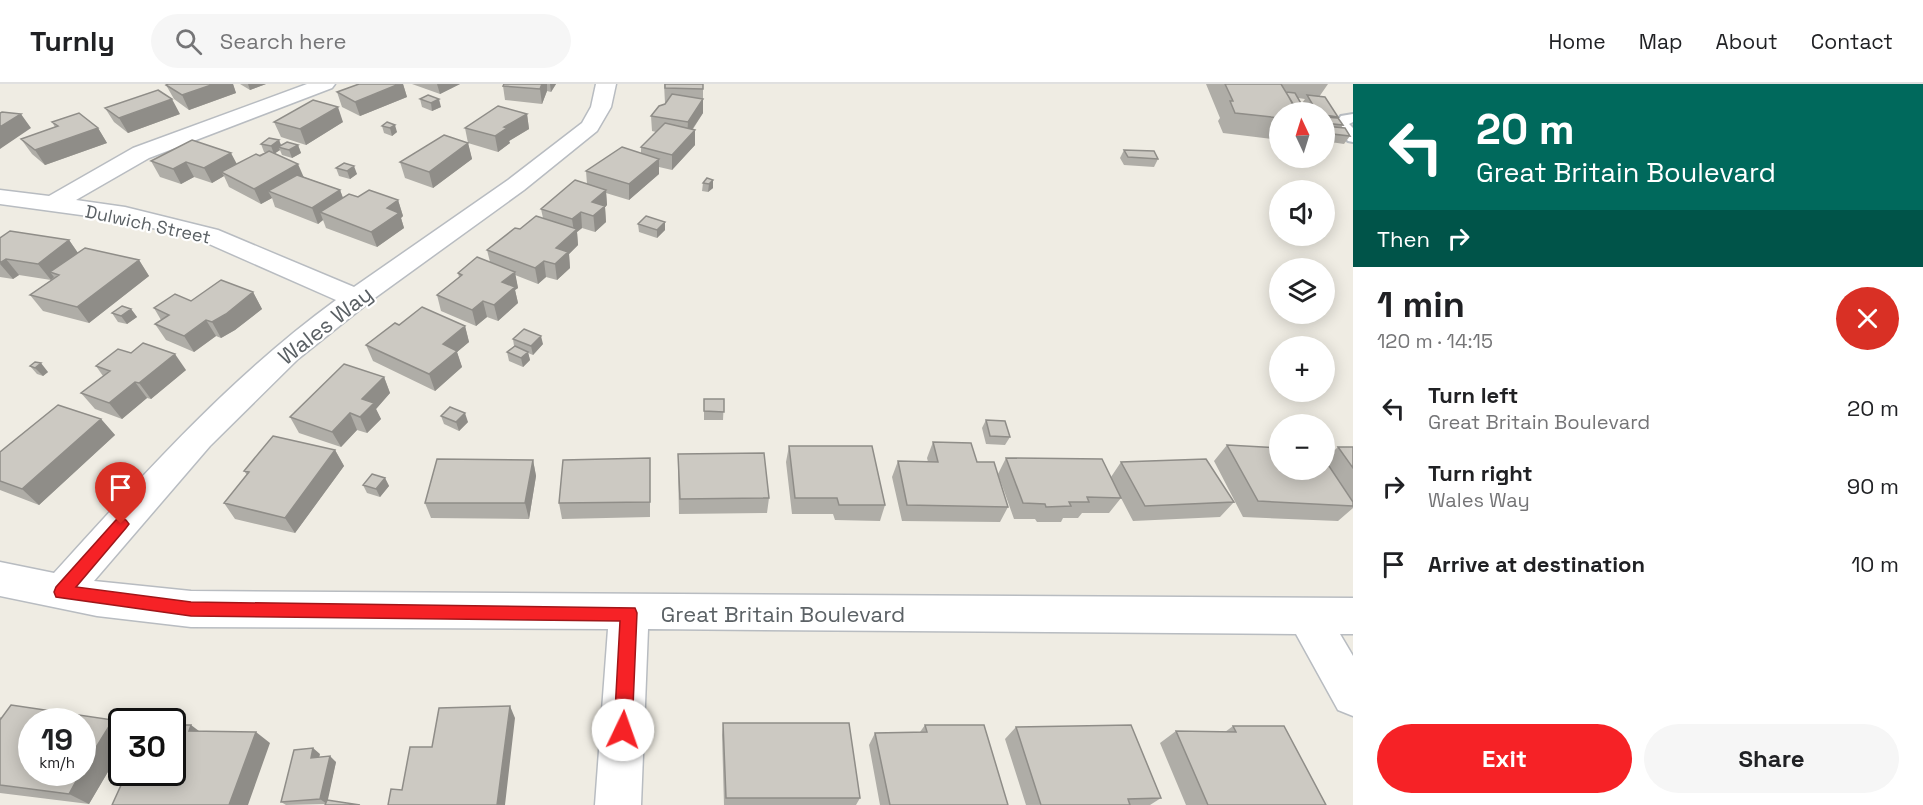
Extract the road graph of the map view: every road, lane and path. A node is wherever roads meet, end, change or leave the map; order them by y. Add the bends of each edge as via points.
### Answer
1 (325, 84) edge
2 (606, 84) edge
3 (1353, 118) edge
4 (1353, 138) edge
5 (0, 197) edge
6 (51, 204) junction
7 (357, 299) junction
8 (0, 579) edge
9 (62, 592) junction
10 (629, 613) junction
11 (1306, 614) junction
12 (1353, 616) edge
13 (1353, 694) edge
14 (618, 805) edge

1 - 6 street via 141,153
2 - 7 street, Wales Way via 601,107 590,127
3 - 4 lane via 1342,124
5 - 6 street, Dulwich Street
6 - 7 street, Dulwich Street via 125,214 209,235
7 - 9 street, Wales Way via 290,350 223,410
8 - 9 street, Great Britain Boulevard
9 - 10 street, Great Britain Boulevard via 191,609
10 - 11 street, Great Britain Boulevard
10 - 14 street
11 - 12 street, Great Britain Boulevard
11 - 13 street

